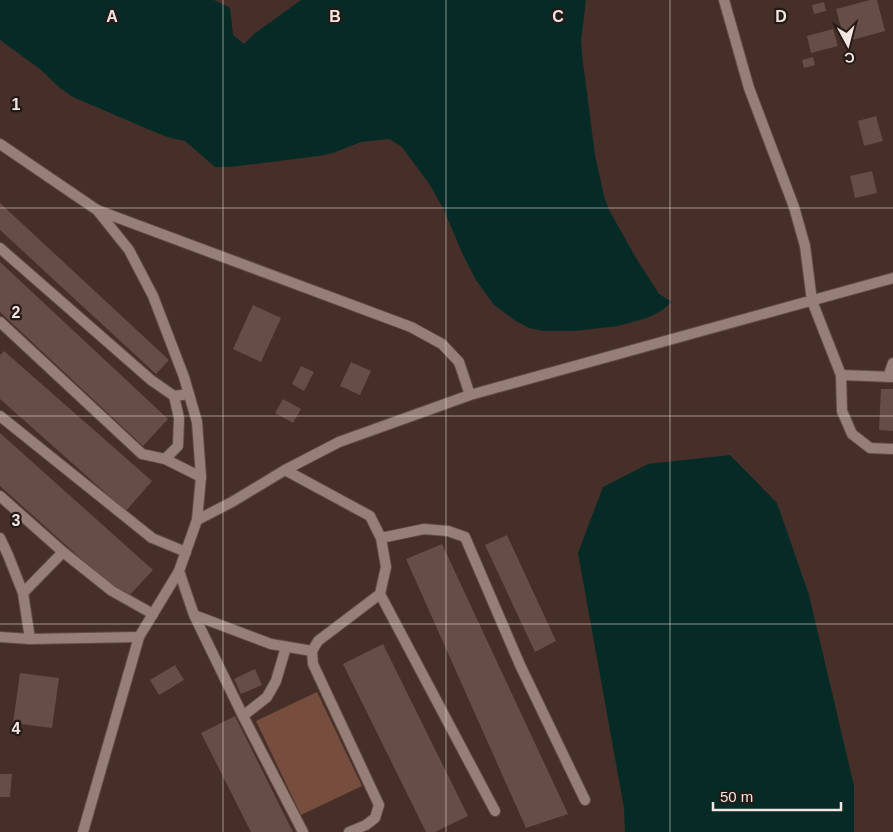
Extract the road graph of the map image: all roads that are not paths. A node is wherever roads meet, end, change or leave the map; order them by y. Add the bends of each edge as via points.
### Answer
1 (724, 0) edge
2 (0, 144) edge
3 (97, 210) junction
4 (0, 248) edge
5 (893, 278) edge
6 (812, 301) junction
7 (0, 322) edge
8 (893, 363) edge
9 (841, 375) junction
10 (890, 377) edge
11 (189, 394) junction
12 (470, 394) junction
13 (174, 396) junction
14 (0, 416) edge
15 (893, 449) edge
16 (165, 459) junction
17 (285, 470) junction
18 (201, 477) junction
19 (0, 496) edge
20 (198, 520) junction
21 (0, 538) edge
22 (381, 538) junction
23 (63, 552) junction
24 (186, 552) junction
25 (180, 571) junction
26 (23, 593) junction
27 (380, 594) junction
28 (153, 614) junction
29 (194, 615) junction
30 (0, 637) edge
31 (139, 637) junction
32 (30, 639) junction
33 (286, 647) junction
34 (312, 651) junction
35 (243, 716) junction
36 (585, 800) dead end
37 (495, 811) dead end
38 (83, 832) edge
39 (304, 832) edge
40 (349, 832) edge

1 - 6 street via 750,88 794,207 805,246
2 - 3 street
3 - 11 street via 129,250 153,296
3 - 12 street via 411,327 442,344 459,362
4 - 13 street via 151,380
5 - 6 street
6 - 9 street
6 - 12 street
7 - 16 street via 142,454
8 - 10 street
9 - 10 street
9 - 15 street via 842,411 852,434 870,448
11 - 13 street
11 - 18 street via 197,422
12 - 17 street via 339,442
13 - 16 street via 179,418 178,446
14 - 24 street via 152,538
16 - 18 street
17 - 20 street
17 - 22 street via 370,516
18 - 20 street
19 - 23 street
20 - 24 street
21 - 26 street
22 - 27 street via 386,567
22 - 36 street via 424,530 448,531 465,537 520,665
23 - 26 street
23 - 28 street via 112,592
24 - 25 street
25 - 28 street
25 - 29 street
26 - 32 street
27 - 34 street via 318,641
27 - 37 street
28 - 31 street
29 - 33 street
29 - 35 street
30 - 32 street
31 - 32 street
31 - 38 street
33 - 34 street
33 - 35 street via 267,697
34 - 40 street via 313,664 379,805 375,818
35 - 39 street

